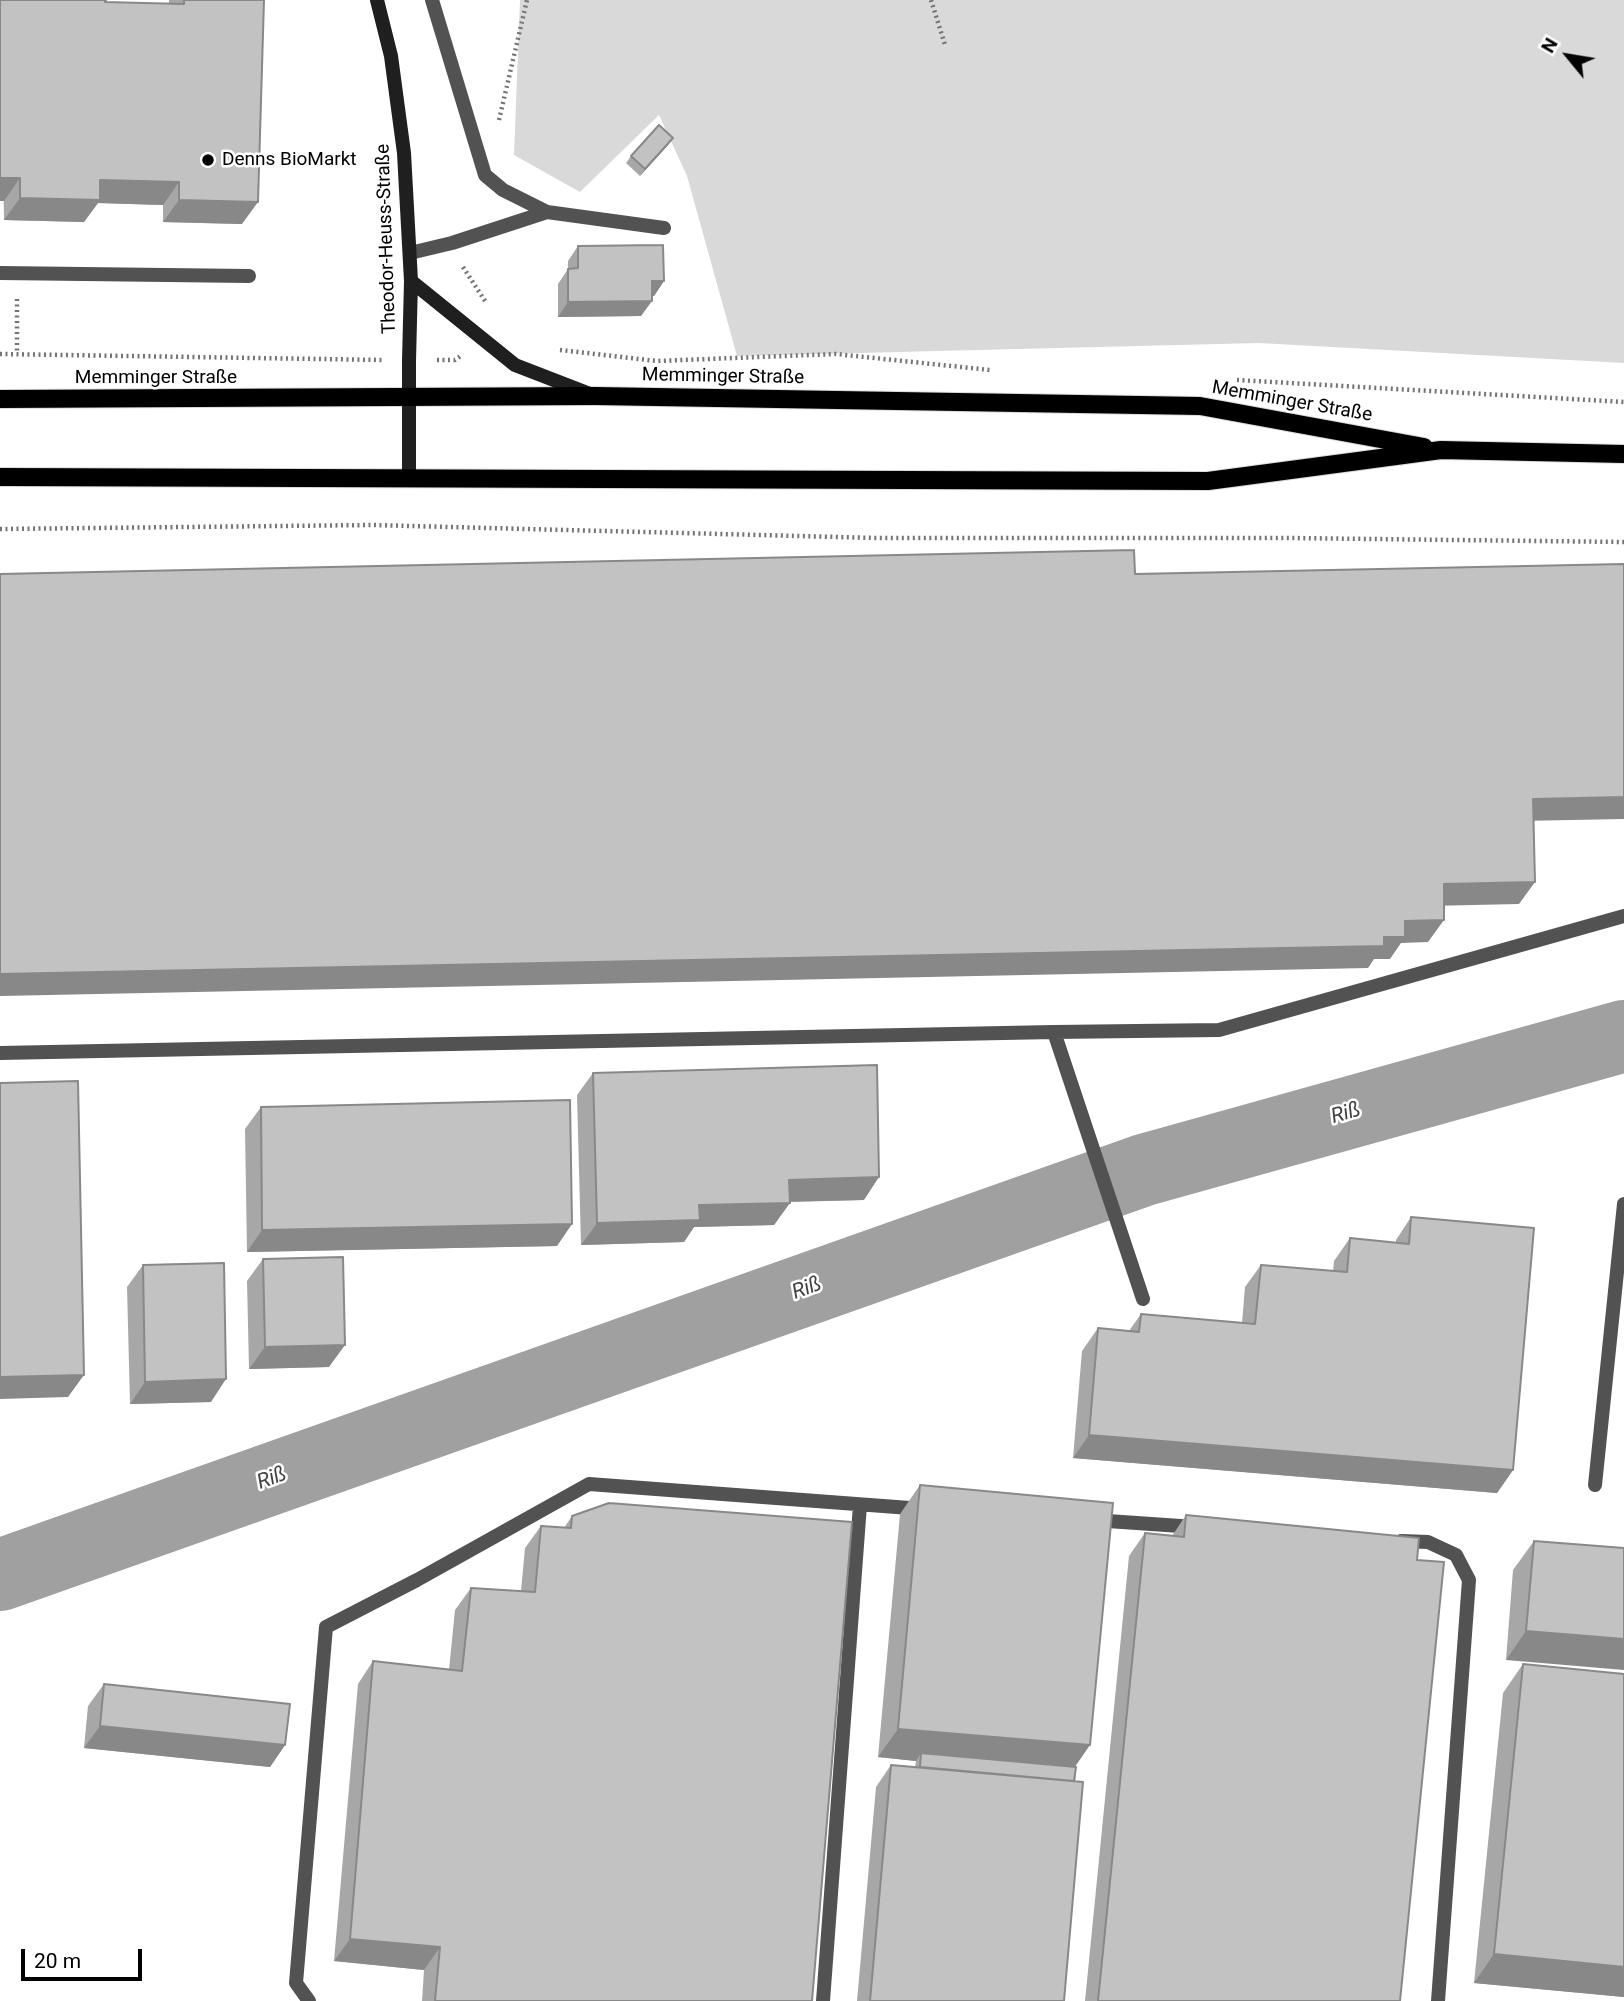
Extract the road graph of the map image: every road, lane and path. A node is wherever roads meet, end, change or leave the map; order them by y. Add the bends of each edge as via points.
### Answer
1 (377, 0) edge
2 (432, 0) edge
3 (931, 0) edge
4 (945, 45) dead end
5 (547, 212) junction
6 (664, 228) dead end
7 (410, 253) junction
8 (0, 273) edge
9 (17, 273) junction
10 (249, 276) dead end
11 (411, 281) junction
12 (486, 341) junction
13 (559, 350) dead end
14 (0, 354) edge
15 (17, 354) junction
16 (409, 361) junction
17 (1002, 370) dead end
18 (1232, 380) dead end
19 (595, 396) junction
20 (409, 398) junction
21 (0, 399) edge
22 (1624, 402) edge
23 (1441, 450) junction
24 (1624, 454) edge
25 (0, 477) edge
26 (409, 479) junction
27 (0, 529) edge
28 (1624, 542) edge
29 (1624, 916) edge
30 (1054, 1032) junction
31 (0, 1053) edge
32 (1624, 1204) edge
33 (1143, 1299) dead end
34 (1595, 1485) dead end
35 (860, 1505) junction
36 (943, 1511) edge
37 (1082, 1520) edge
38 (1206, 1528) edge
39 (1386, 1540) edge
40 (309, 2001) edge
41 (823, 2001) edge
42 (1438, 2001) edge

1 - 7 street, Theodor-Heuss-Straße via 391,57 404,153
2 - 5 lane via 485,175 503,190
3 - 4 path
5 - 6 lane
5 - 7 lane
7 - 11 street, Theodor-Heuss-Straße
8 - 9 lane
9 - 10 lane
9 - 15 path
11 - 12 street
11 - 16 street, Theodor-Heuss-Straße
12 - 16 path via 455,360
12 - 19 street via 515,365
13 - 17 path via 657,361 836,354
14 - 15 path
15 - 16 path
16 - 20 street, Theodor-Heuss-Straße
18 - 22 path
19 - 20 main road, Memminger Straße
19 - 23 main road, Memminger Straße via 1200,406
20 - 21 main road, Memminger Straße
20 - 26 street, Theodor-Heuss-Straße
23 - 24 main road, Memminger Straße
23 - 26 main road, Memminger Straße via 1208,481
25 - 26 main road, Memminger Straße
27 - 28 path via 372,525 876,538
29 - 30 lane via 1219,1030
30 - 31 lane
30 - 33 lane
32 - 34 lane
35 - 36 lane
35 - 40 lane via 589,1484 326,1627 296,1983
35 - 41 lane
37 - 38 lane
39 - 42 lane via 1428,1542 1456,1555 1469,1580

